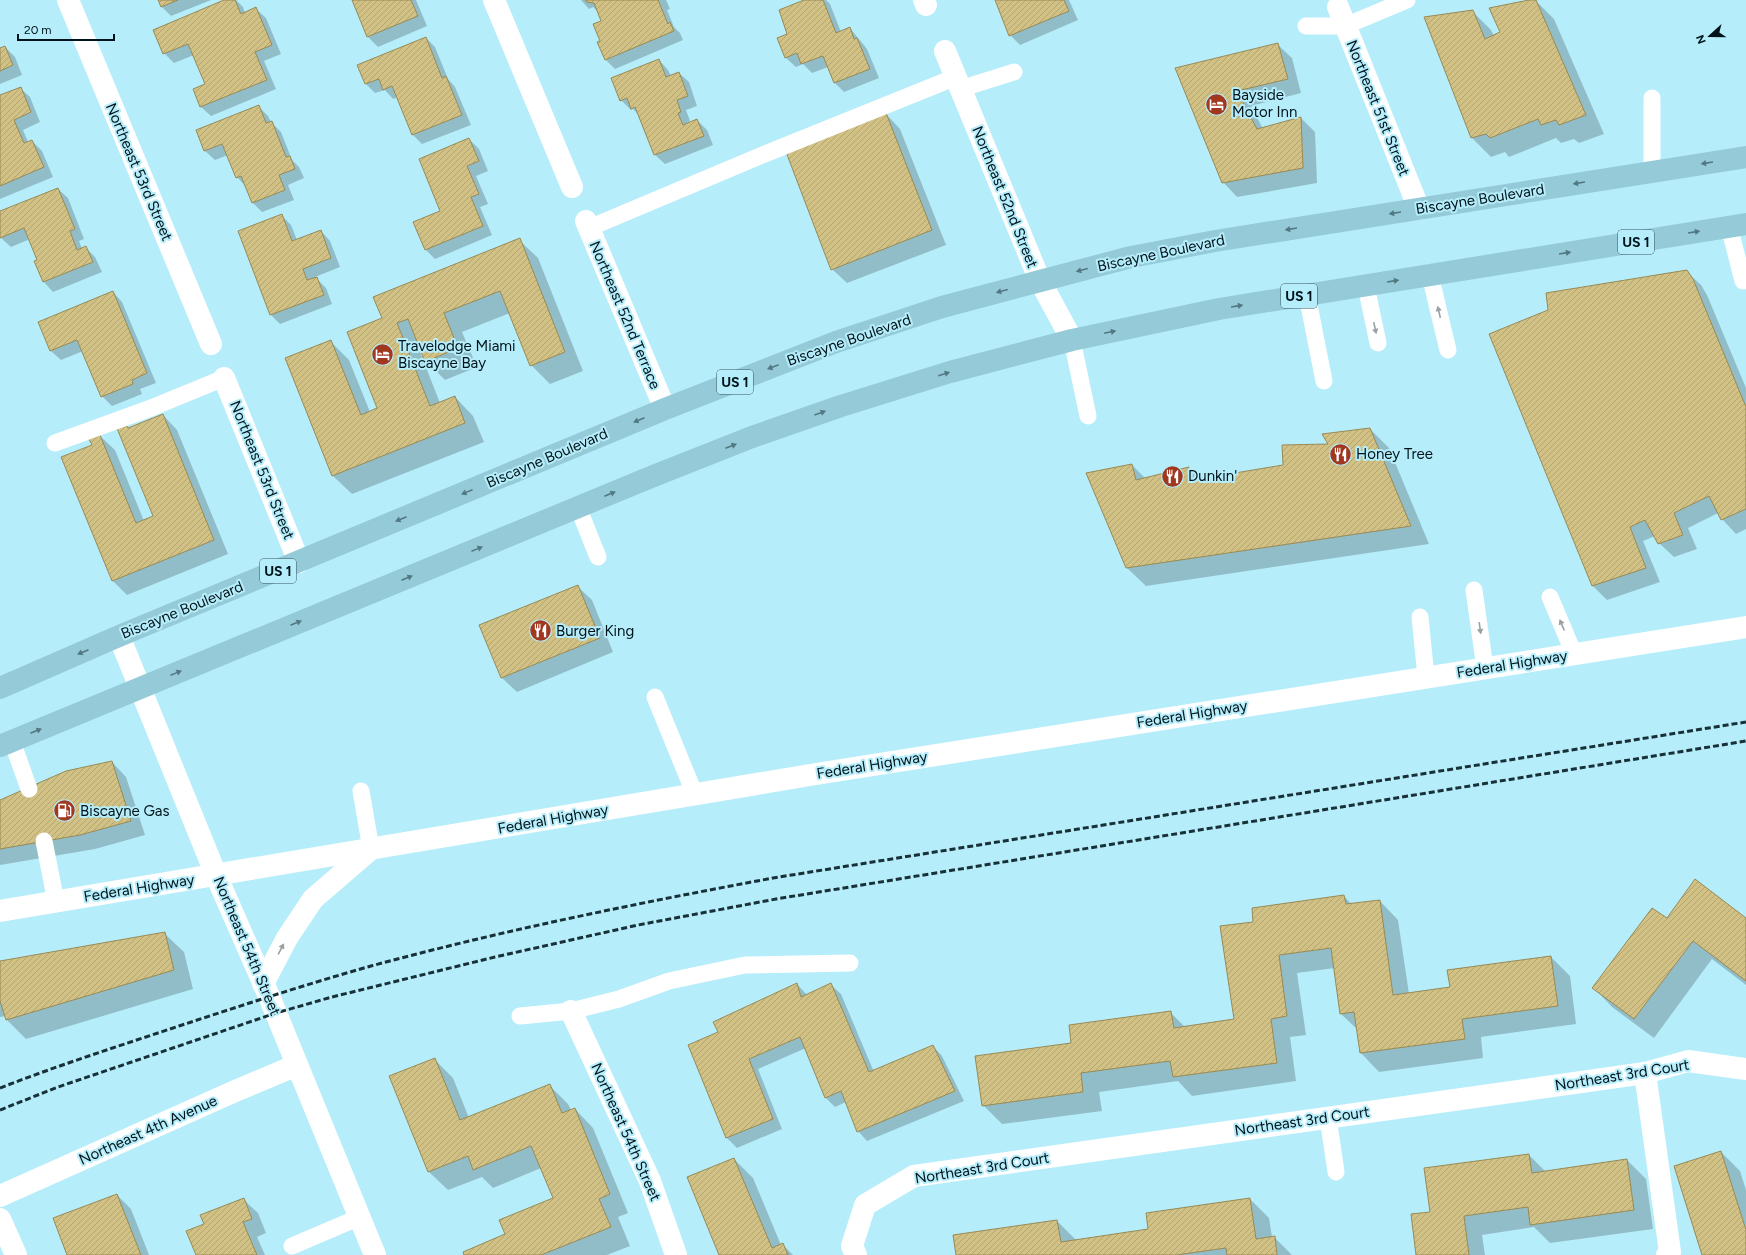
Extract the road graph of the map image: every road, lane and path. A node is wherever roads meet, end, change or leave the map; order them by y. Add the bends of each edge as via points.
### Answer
1 (68, 0) edge
2 (494, 0) edge
3 (1407, 0) edge
4 (1342, 16) junction
5 (1306, 26) dead end
6 (945, 51) dead end
7 (1014, 72) dead end
8 (958, 83) junction
9 (1652, 98) dead end
10 (1746, 157) edge
11 (1652, 172) junction
12 (572, 187) dead end
13 (1419, 209) junction
14 (588, 224) joint
15 (1738, 225) edge
16 (1430, 275) junction
17 (1040, 281) junction
18 (1743, 281) dead end
19 (1366, 286) junction
20 (1307, 295) junction
21 (1072, 340) junction
22 (1378, 343) dead end
23 (211, 344) dead end
24 (1448, 350) dead end
25 (224, 378) joint
26 (1324, 382) dead end
27 (665, 409) junction
28 (1088, 416) dead end
29 (55, 442) dead end
30 (578, 507) junction
31 (598, 557) dead end
32 (299, 562) junction
33 (1474, 590) dead end
34 (1550, 597) dead end
35 (1420, 617) dead end
36 (1746, 627) edge
37 (119, 636) junction
38 (1574, 654) junction
39 (1485, 668) junction
40 (1426, 677) junction
41 (0, 688) edge
42 (140, 688) junction
43 (655, 697) dead end
44 (6, 744) edge
45 (29, 789) dead end
46 (361, 791) dead end
47 (694, 795) junction
48 (44, 841) dead end
49 (371, 849) junction
50 (216, 875) junction
51 (56, 902) junction
52 (0, 911) edge
53 (850, 963) dead end
54 (263, 984) junction
55 (571, 1011) junction
56 (520, 1016) dead end
57 (298, 1065) junction
58 (1746, 1069) edge
59 (1646, 1073) junction
60 (1328, 1118) junction
61 (1336, 1172) dead end
62 (0, 1196) edge
63 (360, 1217) junction
64 (0, 1219) edge
65 (292, 1246) dead end
66 (16, 1255) edge
67 (375, 1255) edge
68 (676, 1255) edge
69 (856, 1255) edge
70 (1667, 1255) edge

1 - 23 street, Northeast 53rd Street
2 - 12 street
3 - 4 lane
4 - 5 lane
4 - 13 street, Northeast 51st Street
6 - 8 street, Northeast 52nd Street
7 - 8 lane
8 - 14 lane via 760,156
8 - 17 street, Northeast 52nd Street
9 - 11 lane
10 -> 11 main road, Biscayne Boulevard / US 1
11 -> 13 main road, Biscayne Boulevard / US 1
13 -> 17 main road, Biscayne Boulevard / US 1 via 1215,241 1131,258
14 - 27 street, Northeast 52nd Terrace
16 -> 15 main road, US 1
15 - 18 lane
19 -> 16 main road, US 1
24 -> 16 lane
17 - 21 street, Northeast 52nd Street
17 -> 27 main road, Biscayne Boulevard / US 1 via 942,307 836,342
19 - 20 main road, US 1
19 -> 22 lane
21 -> 20 main road, US 1 via 1219,309
20 - 26 lane
21 - 28 lane
30 -> 21 main road, US 1 via 752,437 841,406 950,372
25 - 29 lane via 151,408
25 - 32 street, Northeast 53rd Street
27 -> 32 main road, Biscayne Boulevard / US 1
30 - 31 lane
42 -> 30 main road, US 1
32 - 37 main road, Biscayne Boulevard / US 1
33 -> 39 lane
38 -> 34 lane
35 - 40 lane
36 - 38 street, Federal Highway
37 -> 41 main road, Biscayne Boulevard / US 1
37 - 42 street, Northeast 54th Street
38 - 39 street, Federal Highway
39 - 40 street, Federal Highway
40 - 47 street, Federal Highway
44 -> 42 main road, US 1
42 - 50 street, Northeast 54th Street
43 - 47 lane
44 - 45 lane
46 - 49 lane
47 - 49 street, Federal Highway
48 - 51 lane
49 - 50 street, Federal Highway
54 -> 49 street via 287,938 313,899
50 - 51 street, Federal Highway
50 - 54 street, Northeast 54th Street
51 - 52 street, Federal Highway
53 - 55 lane via 745,965 669,981 619,999
54 - 57 street, Northeast 54th Street
55 - 56 lane
55 - 68 street, Northeast 54th Street via 650,1181
57 - 62 street, Northeast 4th Avenue
57 - 63 street, Northeast 54th Street
58 - 59 street, Northeast 3rd Court via 1688,1061
59 - 60 street, Northeast 3rd Court
59 - 70 street via 1670,1252
60 - 61 lane
60 - 69 street, Northeast 3rd Court via 914,1176 865,1205 852,1246
63 - 65 lane
63 - 67 street, Northeast 54th Street
64 - 66 street

